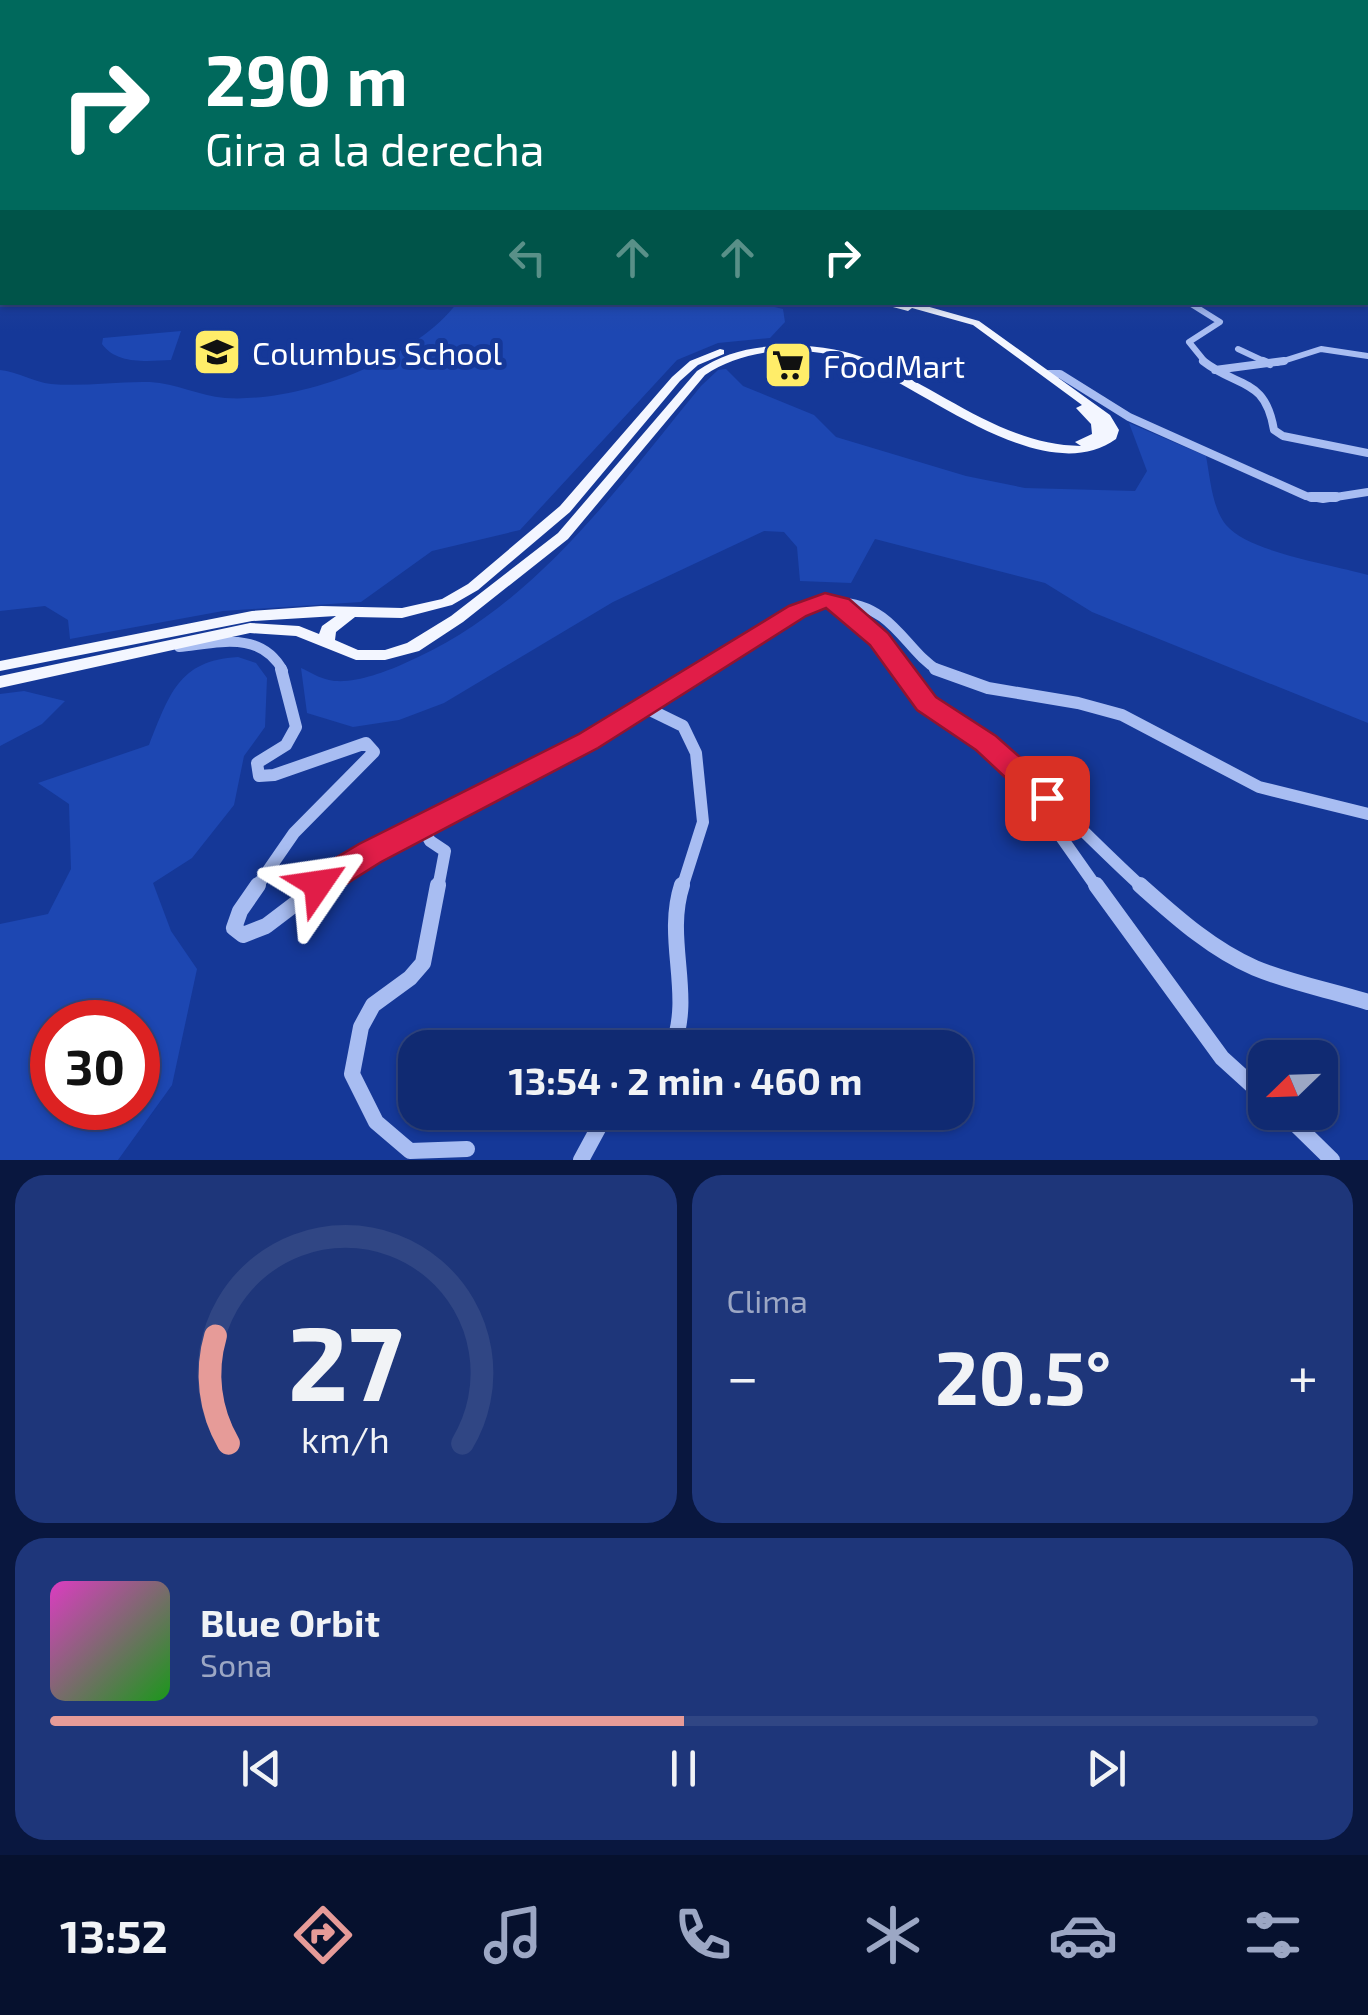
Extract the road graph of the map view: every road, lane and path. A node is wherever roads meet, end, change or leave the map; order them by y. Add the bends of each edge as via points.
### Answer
1 (892, 305) edge
2 (911, 305) edge
3 (1193, 305) edge
4 (1238, 350) dead end
5 (1368, 356) edge
6 (1270, 365) junction
7 (1211, 368) junction
8 (1049, 374) junction
9 (1368, 453) edge
10 (1368, 492) edge
11 (825, 600) junction
12 (354, 611) junction
13 (416, 611) junction
14 (434, 635) junction
15 (326, 644) junction
16 (140, 649) junction
17 (0, 666) edge
18 (0, 682) edge
19 (642, 706) junction
20 (1047, 798) junction
21 (1368, 814) edge
22 (422, 826) junction
23 (1368, 1002) edge
24 (676, 1030) edge
25 (1248, 1082) edge
26 (597, 1130) edge
27 (1301, 1130) edge
28 (467, 1148) dead end
29 (581, 1160) edge
30 (1332, 1160) edge

1 - 13 main road via 943,316 976,332 1082,408 1098,424 1097,436 1071,444 1039,440 888,364 844,350 776,343 729,349 684,370 565,510 524,547 461,596
2 - 8 main road via 976,323
3 - 7 street via 1220,322 1189,342
4 - 6 street
5 - 6 street via 1322,349
6 - 7 street
7 - 9 street via 1261,394 1282,437
8 - 10 street via 1306,496
8 - 14 main road via 1106,417 1110,439 1085,449 1037,445 872,364 830,352 783,348 725,358 702,373 563,536
11 - 19 street
11 - 20 street via 840,604 879,639 926,704 986,743
11 - 21 street via 862,605 942,673 1118,713 1274,793
12 - 13 main road
12 - 15 main road via 328,630
12 - 17 main road via 252,616
13 - 14 main road via 432,620
14 - 15 main road via 371,656
15 - 16 main road via 268,627
16 - 18 main road
16 - 22 street via 244,641 271,651 284,666 297,726 290,742 257,764 258,776 366,743 374,752 294,833 240,911 236,933 266,926 344,867
19 - 22 street
19 - 24 street via 690,729 702,800 703,824 677,896
20 - 23 street via 1166,906 1236,959
20 - 25 street via 1046,814 1181,1006
22 - 28 street via 445,851 422,962 373,1005 361,1027 352,1074 376,1122 410,1151
26 - 29 street
27 - 30 street

